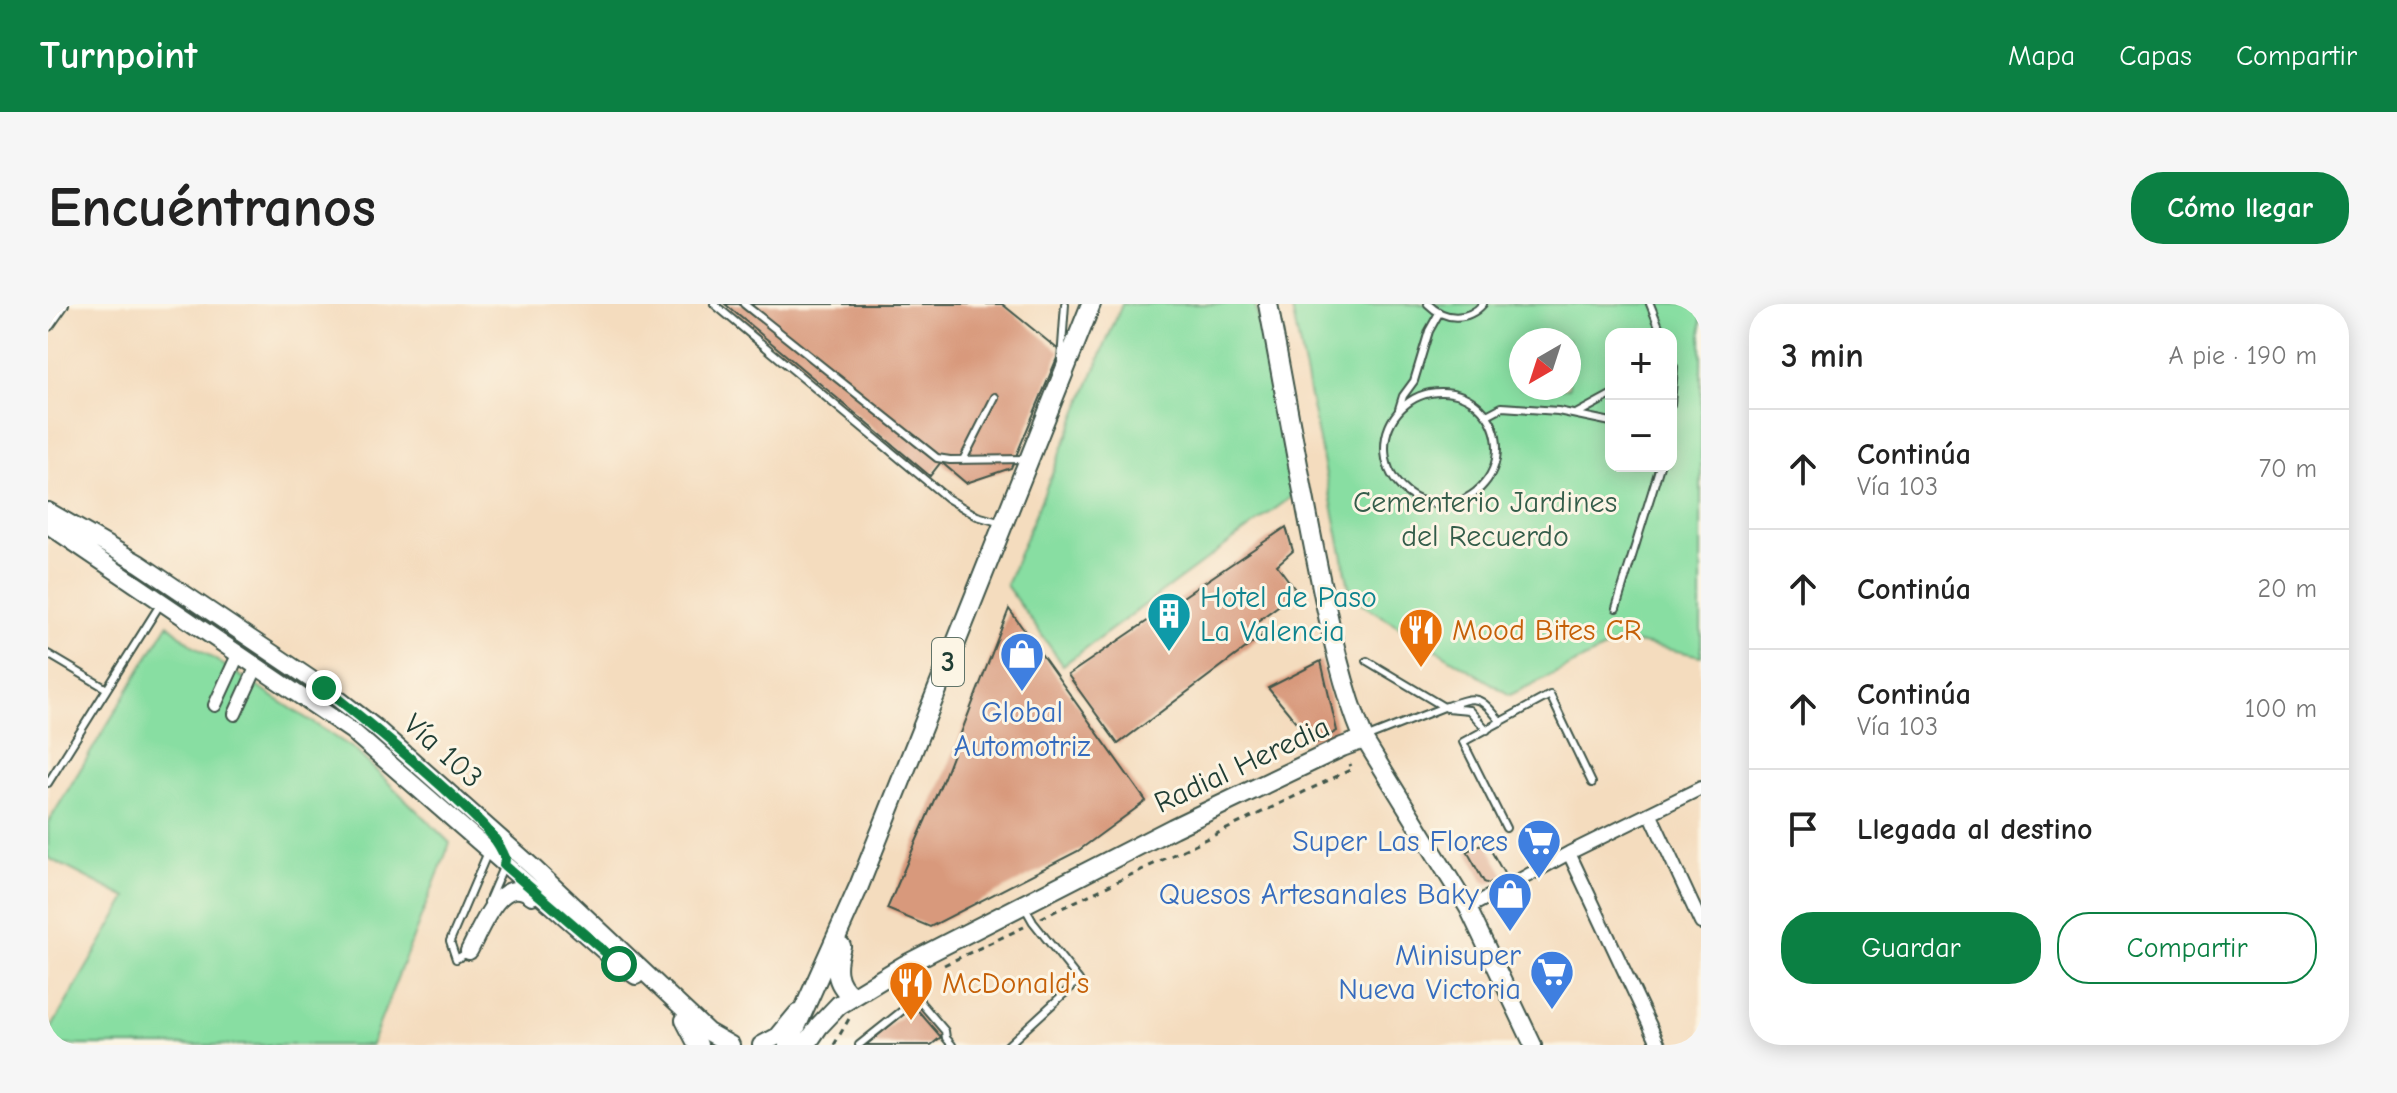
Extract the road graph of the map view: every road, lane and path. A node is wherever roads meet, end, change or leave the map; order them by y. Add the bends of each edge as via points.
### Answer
1 (62, 304) edge
2 (714, 304) edge
3 (757, 304) edge
4 (1065, 304) edge
5 (1091, 304) edge
6 (1260, 304) edge
7 (1268, 304) edge
8 (1428, 304) edge
9 (1483, 304) edge
10 (1650, 304) edge
11 (747, 307) edge
12 (1439, 313) junction
13 (48, 324) edge
14 (1660, 328) edge
15 (1059, 378) junction
16 (995, 397) dead end
17 (1605, 398) edge
18 (1399, 410) junction
19 (1576, 414) junction
20 (1487, 415) junction
21 (1605, 421) edge
22 (1028, 459) junction
23 (963, 460) junction
24 (1658, 472) edge
25 (1301, 484) junction
26 (48, 511) edge
27 (1004, 523) junction
28 (48, 525) edge
29 (71, 525) junction
30 (161, 603) junction
31 (1616, 608) dead end
32 (48, 654) edge
33 (249, 659) junction
34 (1367, 661) dead end
35 (107, 689) junction
36 (215, 705) dead end
37 (1444, 707) junction
38 (235, 714) dead end
39 (1501, 722) junction
40 (1487, 730) junction
41 (1364, 739) junction
42 (1350, 764) dead end
43 (48, 783) edge
44 (1592, 783) dead end
45 (1701, 788) edge
46 (1650, 813) junction
47 (484, 826) junction
48 (1506, 828) dead end
49 (1569, 853) junction
50 (498, 856) junction
51 (536, 870) junction
52 (859, 886) junction
53 (1024, 905) junction
54 (1468, 908) junction
55 (1033, 922) junction
56 (1701, 923) edge
57 (469, 951) junction
58 (619, 964) junction
59 (905, 965) junction
60 (939, 967) dead end
61 (822, 970) junction
62 (852, 996) junction
63 (921, 1003) junction
64 (851, 1016) dead end
65 (685, 1020) junction
66 (946, 1038) junction
67 (806, 1044) edge
68 (698, 1045) edge
69 (710, 1045) edge
70 (731, 1045) edge
71 (761, 1045) edge
72 (788, 1045) edge
73 (834, 1045) edge
74 (859, 1045) edge
75 (939, 1045) edge
76 (952, 1045) edge
77 (1008, 1045) edge
78 (1533, 1045) edge
79 (1659, 1045) edge

1 - 13 street
2 - 27 lane via 947,498 977,516
3 - 11 lane
4 - 15 lane
5 - 15 main road, 3
6 - 25 main road
7 - 25 main road, Radial Heredia
8 - 12 lane
9 - 12 lane via 1465,316
10 - 14 lane
11 - 23 lane via 937,458
12 - 18 lane
15 - 22 main road, 3
16 - 23 lane
17 - 19 lane
18 - 20 lane via 1412,399 1444,391 1475,403
18 - 20 lane via 1386,435 1387,463 1401,487 1439,504 1466,499 1488,481 1498,441
19 - 20 lane via 1502,407
19 - 21 lane
22 - 23 lane
22 - 27 main road, 3
24 - 31 lane
25 - 41 main road, Radial Heredia via 1341,675
26 - 29 main road, Vía 103
27 - 52 main road, 3
28 - 30 main road, Vía 103
29 - 33 main road via 244,643
29 - 47 main road, Vía 103 via 140,564 324,688
30 - 33 main road, Vía 103
30 - 35 lane
32 - 35 lane
33 - 36 street
33 - 38 street
33 - 47 main road via 268,659 355,720 457,811
33 - 50 main road, Vía 103 via 352,731
34 - 37 lane
35 - 43 lane
37 - 39 lane via 1467,698 1484,702
37 - 40 lane via 1469,710
37 - 41 lane
39 - 40 lane
39 - 44 lane via 1550,695
40 - 48 lane via 1463,742
41 - 53 main road, Radial Heredia
41 - 54 main road
42 - 55 path via 1352,769
45 - 46 street
46 - 49 street
46 - 56 street
47 - 50 main road
47 - 51 main road, Vía 103
49 - 54 street
49 - 79 street
50 - 51 main road via 520,859
50 - 57 lane
50 - 57 lane via 450,941 456,959
50 - 58 main road, Vía 103
51 - 70 main road, Vía 103 via 708,1032
52 - 61 main road, 3
52 - 62 main road via 836,962 842,986
53 - 55 lane
53 - 59 main road, Radial Heredia
54 - 78 main road
55 - 60 path
55 - 77 lane via 1079,980
57 - 58 main road via 501,896 521,890
58 - 65 main road, Vía 103
59 - 62 main road, Radial Heredia
59 - 63 lane
61 - 71 main road via 788,1026
61 - 72 main road, 3
62 - 67 main road, Radial Heredia
63 - 66 lane
63 - 74 lane via 913,1002
64 - 73 path
65 - 68 main road
65 - 69 main road, Vía 103
66 - 75 lane
66 - 76 lane

